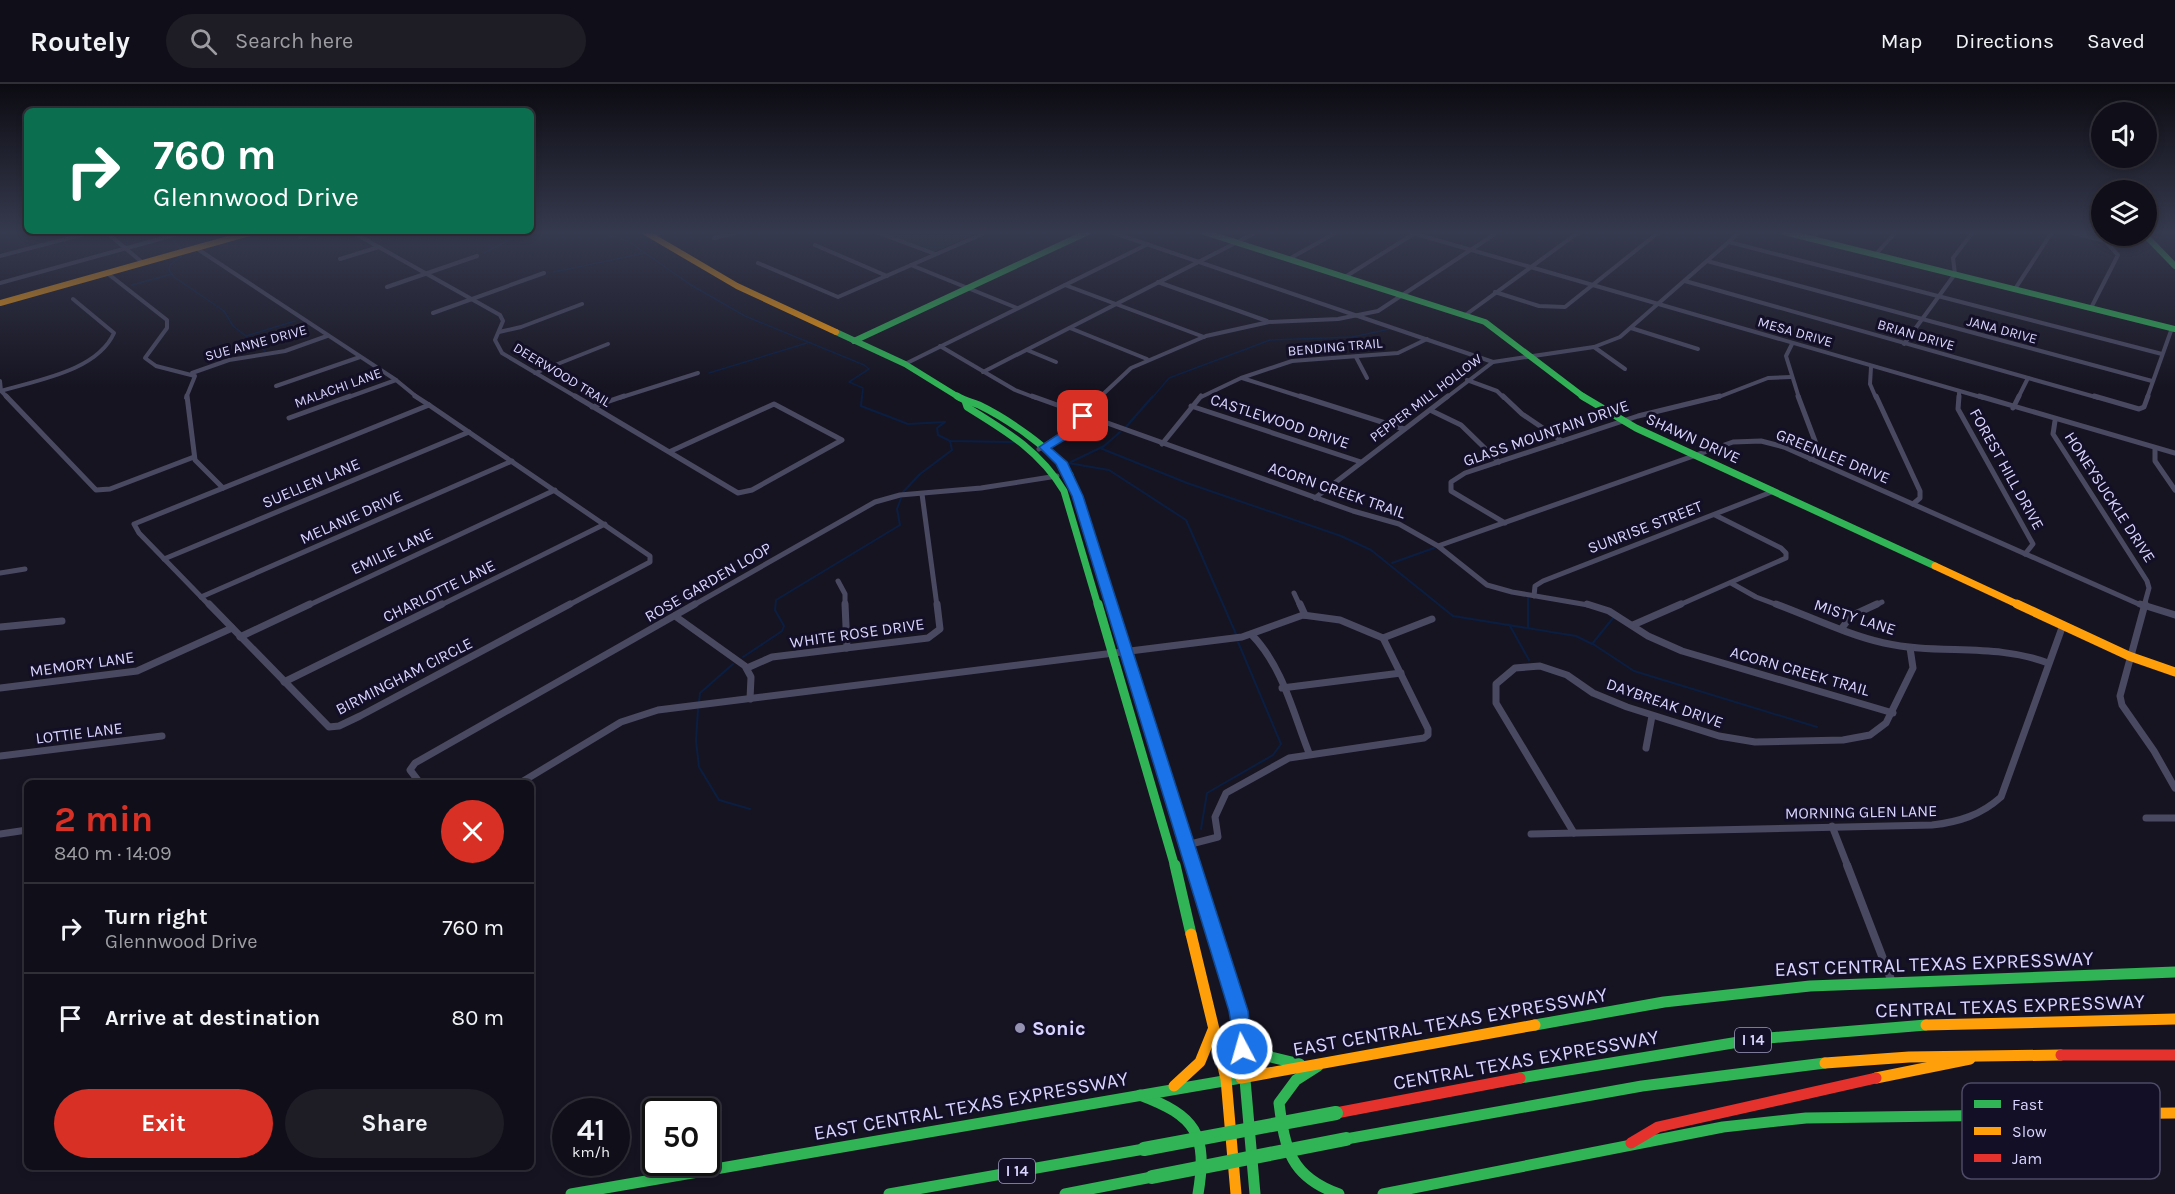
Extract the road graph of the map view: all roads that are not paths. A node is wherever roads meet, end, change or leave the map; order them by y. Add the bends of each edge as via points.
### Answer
1 (68, 284) edge
2 (121, 284) edge
3 (249, 284) edge
4 (396, 284) edge
5 (447, 284) edge
6 (514, 284) edge
7 (734, 284) edge
8 (807, 284) edge
9 (869, 284) edge
10 (958, 284) edge
11 (977, 284) edge
12 (1154, 284) edge
13 (1163, 284) edge
14 (1265, 284) edge
15 (1365, 284) edge
16 (1420, 284) edge
17 (1506, 284) edge
18 (1584, 284) edge
19 (1594, 284) edge
20 (1681, 284) edge
21 (1698, 284) edge
22 (1792, 284) edge
23 (1891, 284) edge
24 (1947, 284) edge
25 (1993, 284) edge
26 (2017, 284) edge
27 (2103, 284) edge
28 (1065, 285) joint
29 (1591, 286) junction
30 (387, 287) dead end
31 (968, 288) junction
32 (2014, 289) junction
33 (1495, 292) junction
34 (1402, 296) junction
35 (1938, 296) junction
36 (474, 298) junction
37 (73, 299) dead end
38 (0, 303) edge
39 (582, 304) dead end
40 (1115, 304) junction
41 (1657, 305) junction
42 (1017, 308) junction
43 (2091, 308) junction
44 (433, 313) dead end
45 (1464, 315) junction
46 (1358, 316) junction
47 (1922, 319) junction
48 (1270, 322) junction
49 (1070, 328) junction
50 (1631, 328) junction
51 (2174, 328) edge
52 (499, 332) junction
53 (327, 336) junction
54 (1204, 338) junction
55 (1427, 339) junction
56 (854, 341) junction
57 (608, 344) dead end
58 (1792, 344) junction
59 (1904, 344) junction
60 (940, 346) junction
61 (1594, 347) junction
62 (1698, 349) dead end
63 (1026, 350) junction
64 (2162, 354) junction
65 (360, 357) junction
66 (1356, 357) junction
67 (1531, 357) junction
68 (1147, 359) junction
69 (1056, 362) dead end
70 (1493, 362) junction
71 (905, 364) junction
72 (1871, 368) junction
73 (1625, 369) dead end
74 (983, 372) junction
75 (192, 373) junction
76 (535, 373) junction
77 (698, 373) dead end
78 (1791, 377) junction
79 (1240, 378) junction
80 (1367, 378) dead end
81 (2028, 378) junction
82 (396, 380) junction
83 (1467, 380) junction
84 (0, 381) edge
85 (2152, 381) junction
86 (276, 386) dead end
87 (1, 391) edge
88 (1959, 393) junction
89 (429, 405) junction
90 (1191, 406) junction
91 (592, 407) junction
92 (2013, 408) junction
93 (1430, 410) junction
94 (1083, 416) junction
95 (289, 418) dead end
96 (1621, 421) junction
97 (2055, 421) junction
98 (1404, 429) junction
99 (469, 432) junction
100 (1562, 441) junction
101 (1162, 444) junction
102 (1040, 449) junction
103 (2155, 449) junction
104 (669, 452) junction
105 (2175, 453) edge
106 (1696, 455) junction
107 (194, 457) junction
108 (1810, 459) junction
109 (512, 461) junction
110 (1362, 462) junction
111 (1499, 462) junction
112 (1057, 476) junction
113 (223, 488) junction
114 (555, 490) junction
115 (2175, 490) edge
116 (1774, 492) junction
117 (922, 494) junction
118 (1315, 498) junction
119 (1913, 504) junction
120 (1715, 514) junction
121 (1505, 523) junction
122 (605, 524) junction
123 (1438, 546) junction
124 (2025, 554) junction
125 (164, 559) junction
126 (25, 569) dead end
127 (0, 573) edge
128 (838, 580) dead end
129 (1731, 583) junction
130 (1294, 593) dead end
131 (1534, 596) junction
132 (201, 597) junction
133 (1882, 602) dead end
134 (2144, 606) junction
135 (1305, 615) junction
136 (2175, 615) edge
137 (675, 616) junction
138 (1432, 620) dead end
139 (62, 621) dead end
140 (1633, 625) junction
141 (2063, 626) junction
142 (0, 627) edge
143 (232, 628) junction
144 (1842, 628) junction
145 (1252, 635) junction
146 (240, 637) junction
147 (1383, 638) junction
148 (847, 648) junction
149 (1910, 648) junction
150 (1126, 651) junction
151 (1112, 652) junction
152 (2129, 656) junction
153 (2048, 663) junction
154 (747, 668) junction
155 (2175, 672) edge
156 (1401, 673) junction
157 (284, 682) junction
158 (0, 688) edge
159 (1282, 688) junction
160 (750, 699) junction
161 (1893, 713) junction
162 (1652, 716) junction
163 (162, 736) dead end
164 (1646, 748) dead end
165 (1308, 753) junction
166 (0, 756) edge
167 (418, 780) edge
168 (525, 780) edge
169 (2175, 788) edge
170 (2146, 818) dead end
171 (2175, 818) edge
172 (1832, 826) junction
173 (24, 830) edge
174 (1574, 833) junction
175 (0, 834) edge
176 (1531, 834) dead end
177 (1187, 845) junction
178 (2175, 972) edge
179 (1893, 983) junction
180 (2175, 1019) edge
181 (1214, 1027) junction
182 (1241, 1034) junction
183 (2175, 1055) edge
184 (1980, 1056) junction
185 (1324, 1062) junction
186 (1310, 1065) junction
187 (1245, 1076) junction
188 (1226, 1079) junction
189 (1167, 1089) junction
190 (1138, 1095) junction
191 (2160, 1113) edge
192 (2175, 1113) edge
193 (1962, 1116) edge
194 (1631, 1143) junction
195 (571, 1194) edge
196 (889, 1194) edge
197 (1065, 1194) edge
198 (1198, 1194) edge
199 (1236, 1194) edge
200 (1255, 1194) edge
201 (1339, 1194) edge
202 (1383, 1194) edge

1 - 38 main road
2 - 75 street via 169,322 146,355 147,361
3 - 53 street, BIRMINGHAM CIRCLE
4 - 30 street
5 - 36 street, DEERWOOD TRAIL
6 - 36 street
7 - 56 main road
8 - 9 street via 838,297
10 - 31 street
11 - 31 main road
12 - 40 street
13 - 48 street
14 - 46 street
15 - 34 main road, SHAWN DRIVE
16 - 34 street
17 - 33 street
18 - 29 street, MESA DRIVE
19 - 29 street
20 - 41 street, PEPPER MILL HOLLOW
21 - 59 street, BRIAN DRIVE
22 - 47 street, JANA DRIVE
23 - 35 street
24 - 35 street
25 - 32 main road
26 - 32 street
27 - 43 street
28 - 40 street
28 - 42 street
29 - 33 street via 1566,307 1554,309
29 - 41 street, MESA DRIVE
31 - 42 street
31 - 56 main road
32 - 43 main road
33 - 45 street
34 - 45 main road, SHAWN DRIVE
34 - 46 street via 1378,311
35 - 47 street
35 - 64 street
36 - 44 street
36 - 52 street, DEERWOOD TRAIL via 500,315 503,321
37 - 87 street via 114,333 113,341 101,353 77,366
39 - 52 street
40 - 49 street
40 - 54 street
41 - 50 street, PEPPER MILL HOLLOW
41 - 58 street, MESA DRIVE
42 - 60 street
43 - 51 main road
45 - 67 main road, SHAWN DRIVE via 1500,331
46 - 48 street
46 - 55 street
47 - 59 street
47 - 85 street, JANA DRIVE
48 - 54 street
49 - 63 street
49 - 68 street
50 - 61 street, PEPPER MILL HOLLOW
50 - 62 street
51 - 64 street
52 - 76 street, DEERWOOD TRAIL via 495,340 498,350
53 - 65 street, BIRMINGHAM CIRCLE
53 - 75 street, SUE ANNE DRIVE via 285,351 229,360
54 - 68 street
55 - 66 street, BENDING TRAIL via 1398,353
55 - 70 street
56 - 71 main road
57 - 76 street
58 - 72 street, MESA DRIVE
58 - 78 street via 1786,356
59 - 81 street, BRIAN DRIVE
60 - 71 street
60 - 74 street, ACORN CREEK TRAIL
61 - 67 street, PEPPER MILL HOLLOW
61 - 73 street
63 - 69 street
63 - 74 street
64 - 85 street
65 - 82 street, BIRMINGHAM CIRCLE
65 - 86 street
66 - 79 street, BENDING TRAIL via 1292,361
66 - 80 street
67 - 70 street, PEPPER MILL HOLLOW
67 - 96 main road, SHAWN DRIVE
68 - 94 street via 1126,370
70 - 83 street, PEPPER MILL HOLLOW
71 - 102 main road via 965,401 979,405
72 - 88 street, MESA DRIVE
72 - 119 street via 1870,384 1920,491 1920,498
74 - 94 street, ACORN CREEK TRAIL via 1015,390
75 - 107 street via 195,381 185,400
76 - 91 street, DEERWOOD TRAIL
77 - 91 street
78 - 96 street, GLASS MOUNTAIN DRIVE via 1768,378 1705,402
78 - 108 street via 1818,449
79 - 90 street, BENDING TRAIL via 1208,391
79 - 98 street
81 - 85 street, BRIAN DRIVE via 2141,408
81 - 92 street
82 - 89 street, BIRMINGHAM CIRCLE
82 - 95 street, MALACHI LANE
83 - 93 street, PEPPER MILL HOLLOW
83 - 100 street via 1497,392
84 - 87 street
87 - 107 street via 96,490 110,489
88 - 92 street, MESA DRIVE
88 - 124 street, FOREST HILL DRIVE via 1958,409 2033,544
89 - 99 street, BIRMINGHAM CIRCLE
89 - 113 street, BIRMINGHAM CIRCLE
90 - 101 street, BENDING TRAIL
90 - 110 street, CASTLEWOOD DRIVE
91 - 104 street, DEERWOOD TRAIL
92 - 97 street, MESA DRIVE
93 - 98 street, PEPPER MILL HOLLOW
93 - 111 street via 1461,425
94 - 101 street, ACORN CREEK TRAIL
94 - 102 street via 1069,433
96 - 100 street, GLASS MOUNTAIN DRIVE
96 - 106 main road, SHAWN DRIVE
97 - 103 street, MESA DRIVE
97 - 134 street, HONEYSUCKLE DRIVE via 2053,435 2147,580
98 - 110 street, PEPPER MILL HOLLOW
99 - 109 street, BIRMINGHAM CIRCLE
99 - 125 street, SUELLEN LANE
100 - 111 street, GLASS MOUNTAIN DRIVE
101 - 118 street, ACORN CREEK TRAIL
102 - 112 main road
102 - 150 main road via 1061,462 1070,475
103 - 105 street, MESA DRIVE
103 - 115 street via 2155,461
104 - 104 street, DEERWOOD TRAIL via 744,493 842,440 774,404
106 - 108 street, GREENLEE DRIVE via 1733,442 1751,441 1784,447
106 - 116 main road, SHAWN DRIVE
106 - 121 street, GREENLEE DRIVE
107 - 113 street via 196,464
108 - 119 street, GREENLEE DRIVE
109 - 114 street, BIRMINGHAM CIRCLE
109 - 132 street, MELANIE DRIVE
110 - 118 street, PEPPER MILL HOLLOW
111 - 121 street, GLASS MOUNTAIN DRIVE via 1465,474 1449,486 1451,491
112 - 117 street, ROSE GARDEN LOOP
112 - 151 main road
113 - 125 street, BIRMINGHAM CIRCLE via 134,524
114 - 122 street, BIRMINGHAM CIRCLE
114 - 146 street, EMILIE LANE
116 - 120 street, SUNRISE STREET
116 - 141 main road, SHAWN DRIVE
117 - 137 street, ROSE GARDEN LOOP via 875,502
117 - 148 street, WHITE ROSE DRIVE via 940,629 928,638
118 - 123 street, ACORN CREEK TRAIL via 1399,524
119 - 124 street, GREENLEE DRIVE
120 - 129 street via 1786,553 1782,561
120 - 131 street, SUNRISE STREET via 1543,581 1536,586
121 - 123 street, GREENLEE DRIVE
122 - 157 street, CHARLOTTE LANE
122 - 157 street, BIRMINGHAM CIRCLE via 646,552 650,562 360,716 329,727
123 - 131 street, ACORN CREEK TRAIL via 1487,585
124 - 134 street, GREENLEE DRIVE
125 - 132 street, BIRMINGHAM CIRCLE
126 - 127 street
128 - 148 street via 845,594
129 - 140 street
129 - 144 street, MISTY LANE via 1756,597
130 - 135 street
131 - 140 street, ACORN CREEK TRAIL via 1592,605
132 - 143 street, BIRMINGHAM CIRCLE
133 - 144 street via 1851,616
134 - 136 street, GREENLEE DRIVE
134 - 152 street, HONEYSUCKLE DRIVE
135 - 145 street
135 - 147 street via 1364,627
137 - 154 street
137 - 167 street, ROSE GARDEN LOOP via 415,764 410,770
138 - 147 street
139 - 142 street
140 - 161 street, ACORN CREEK TRAIL via 1682,651
141 - 152 main road, SHAWN DRIVE
141 - 153 street, MORNING GLEN LANE
143 - 146 street, BIRMINGHAM CIRCLE
143 - 158 street, MEMORY LANE via 137,671
144 - 149 street, MISTY LANE
145 - 150 street
145 - 159 street via 1273,662
146 - 157 street, BIRMINGHAM CIRCLE
147 - 156 street
148 - 154 street, WHITE ROSE DRIVE via 772,657
149 - 153 street, MISTY LANE via 2030,657
149 - 161 street, DAYBREAK DRIVE via 1913,668
150 - 151 street
150 - 177 main road
151 - 160 street
151 - 181 main road via 1168,838
152 - 155 main road, SHAWN DRIVE
152 - 169 street, HONEYSUCKLE DRIVE via 2120,691 2122,705
153 - 172 street, MORNING GLEN LANE via 2001,797 1993,806 1952,823
154 - 160 street via 751,677
156 - 159 street
156 - 165 street via 1430,732 1426,737
159 - 165 street
160 - 168 street via 636,715
161 - 162 street, DAYBREAK DRIVE via 1870,735 1814,741 1737,740
162 - 164 street
162 - 174 street, DAYBREAK DRIVE via 1593,693 1555,669 1515,668 1496,684 1496,703 1501,714
163 - 166 street, LOTTIE LANE
165 - 177 street via 1289,758 1226,793 1215,816 1218,837
170 - 171 street
172 - 174 street, MORNING GLEN LANE
172 - 179 street
173 - 175 street
174 - 176 street, MORNING GLEN LANE
177 - 182 main road via 1239,1011
178 - 179 main road, EAST CENTRAL TEXAS EXPRESSWAY
179 - 185 main road, EAST CENTRAL TEXAS EXPRESSWAY via 1799,987 1664,1002
180 - 196 main road, CENTRAL TEXAS EXPRESSWAY / I 14, bridge via 1956,1022 1816,1032 1687,1049
181 - 188 main road
181 - 189 main road via 1209,1050 1198,1070
182 - 186 main road via 1271,1057
182 - 187 main road
183 - 184 main road, I 14
184 - 194 main road via 1658,1127
184 - 197 main road, I 14, bridge via 1896,1057 1736,1072 1564,1099
185 - 186 main road, EAST CENTRAL TEXAS EXPRESSWAY
185 - 201 main road via 1296,1080 1279,1103 1283,1134 1298,1174 1319,1190
186 - 187 main road, EAST CENTRAL TEXAS EXPRESSWAY
187 - 188 main road, EAST CENTRAL TEXAS EXPRESSWAY
187 - 200 main road
188 - 189 main road, EAST CENTRAL TEXAS EXPRESSWAY
188 - 199 main road
189 - 190 main road, EAST CENTRAL TEXAS EXPRESSWAY
190 - 195 main road, EAST CENTRAL TEXAS EXPRESSWAY
190 - 198 main road via 1169,1105 1193,1121 1205,1157
191 - 192 main road
193 - 194 main road via 1806,1118
194 - 202 main road

